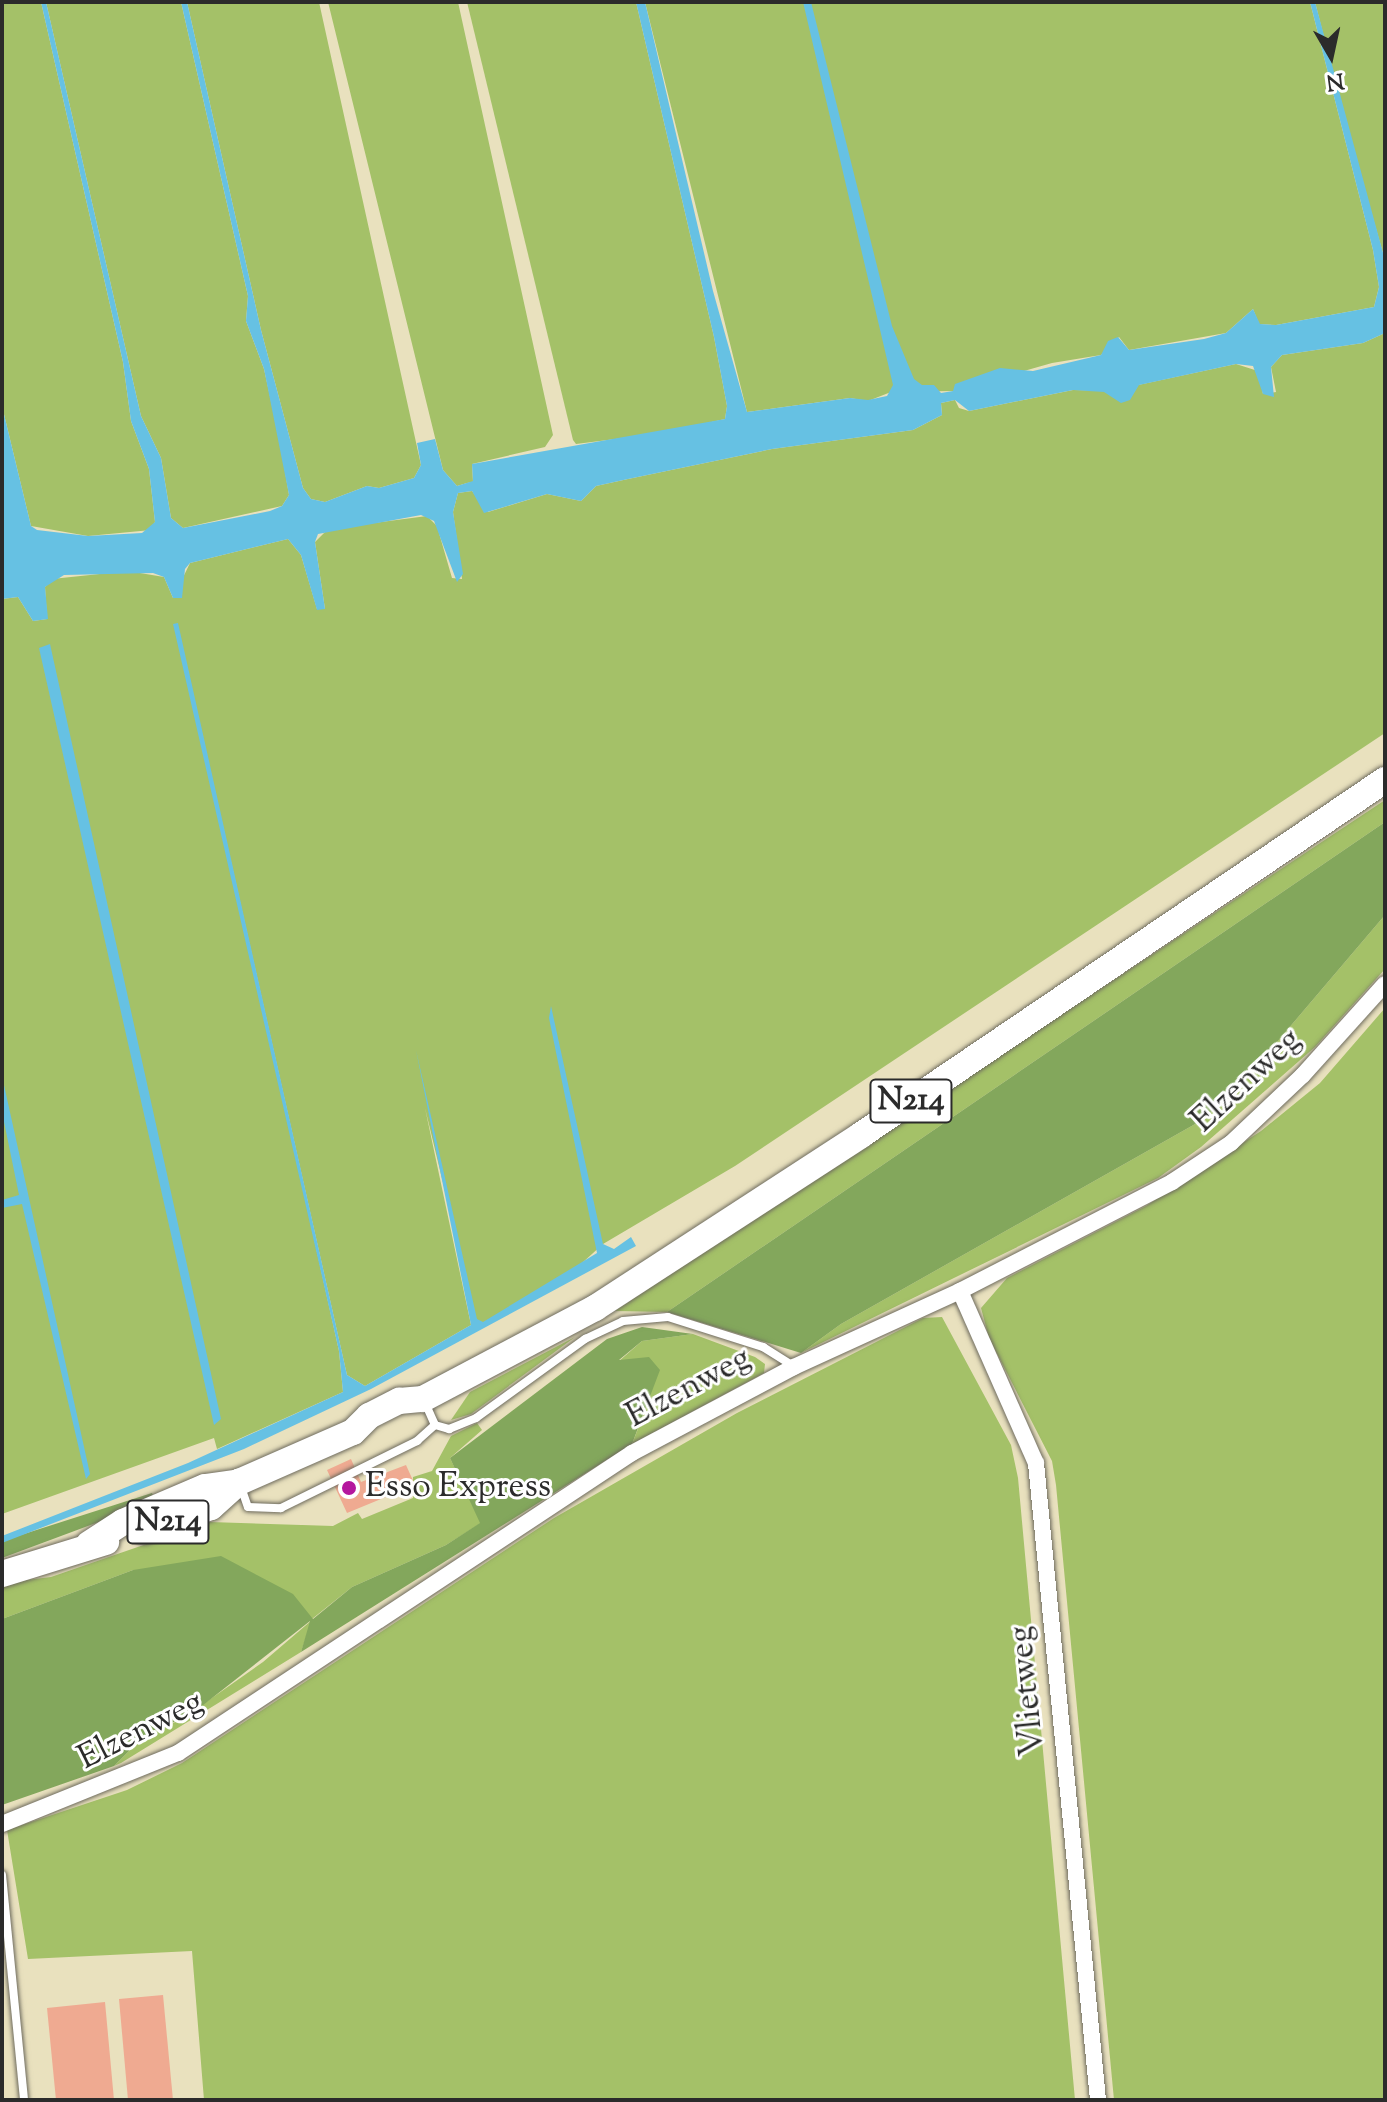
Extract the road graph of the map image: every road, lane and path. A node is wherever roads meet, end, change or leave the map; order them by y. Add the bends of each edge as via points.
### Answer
1 (1385, 780) edge
2 (1385, 984) edge
3 (960, 1291) junction
4 (794, 1367) junction
5 (423, 1399) junction
6 (435, 1425) junction
7 (239, 1482) junction
8 (2, 1574) edge
9 (2, 1824) edge
10 (2, 1875) edge
11 (14, 1990) junction
12 (2, 1991) edge
13 (24, 2100) edge
14 (1098, 2100) edge

1 - 5 main road, N214 via 706,1238 595,1308
2 - 3 street, Elzenweg via 1303,1075 1231,1143 1172,1182
3 - 4 street, Elzenweg
3 - 14 street, Vlietweg via 1036,1463
4 - 6 lane via 763,1347 668,1317 623,1321 585,1339 476,1418 449,1429
4 - 9 street, Elzenweg via 632,1453 178,1753
5 - 6 lane
5 - 7 main road, N214 via 409,1415 377,1431 353,1432
6 - 7 lane via 376,1464 281,1508 248,1507
7 - 8 main road, N214 via 211,1507
10 - 11 lane
11 - 12 lane
11 - 13 lane

